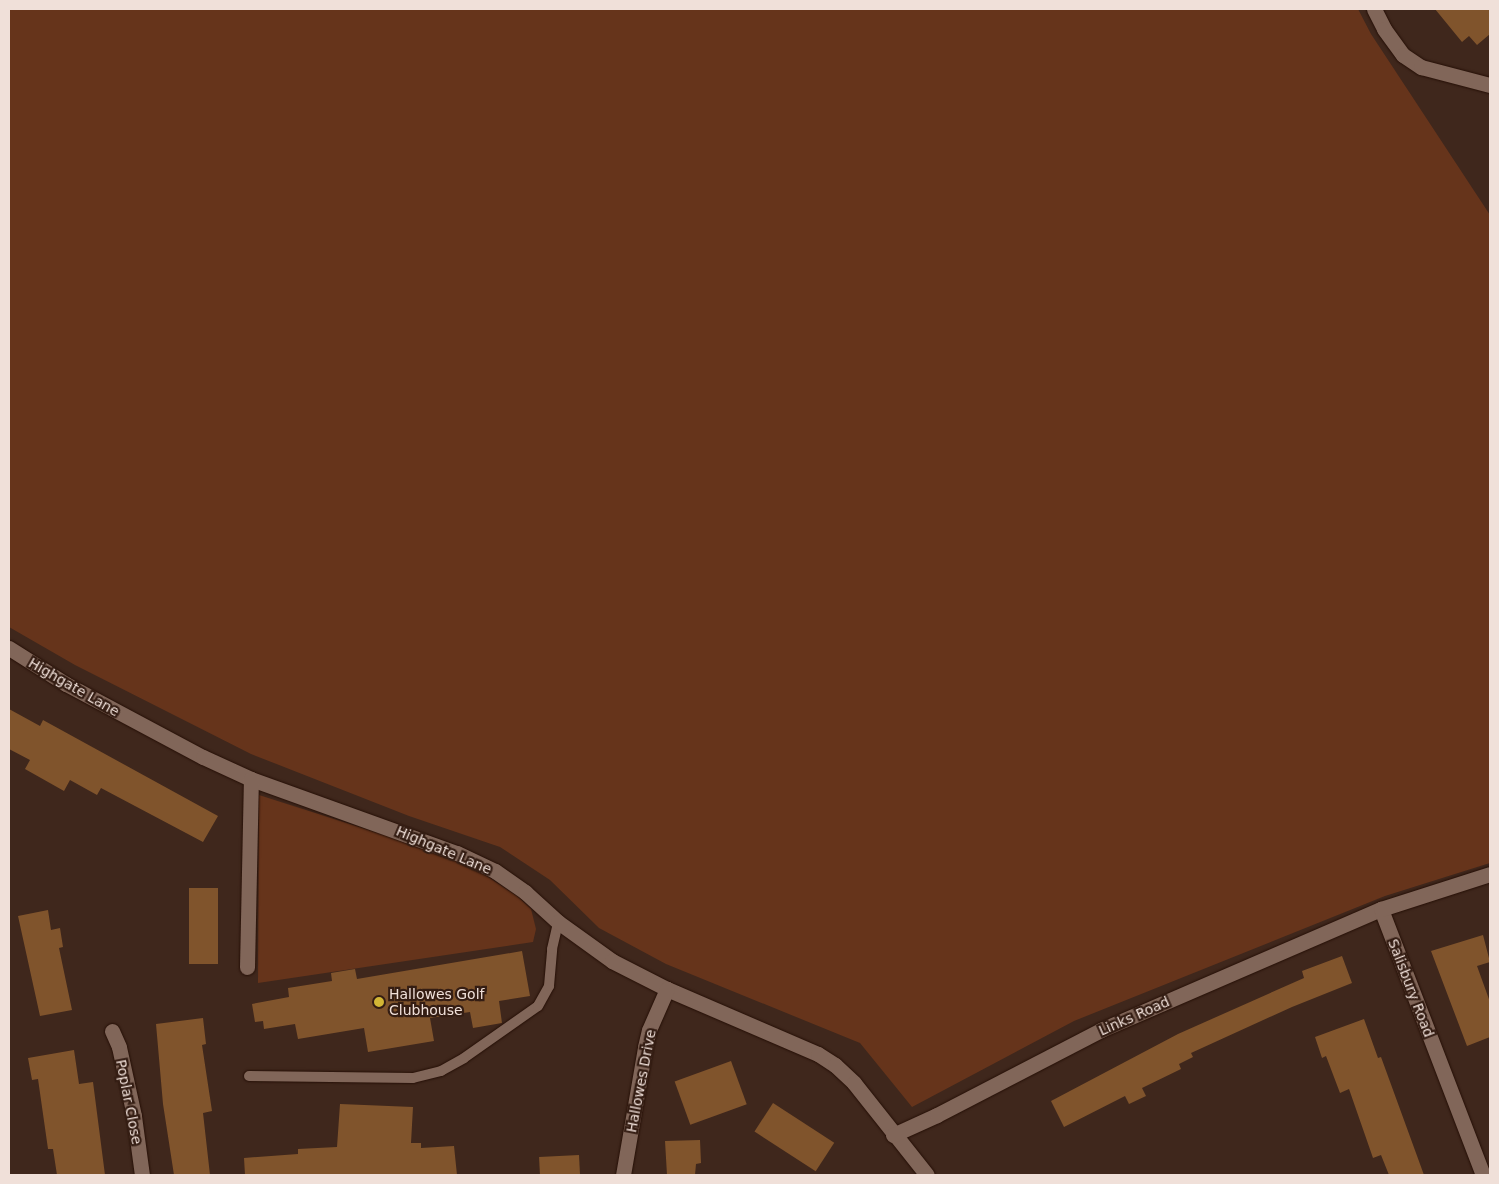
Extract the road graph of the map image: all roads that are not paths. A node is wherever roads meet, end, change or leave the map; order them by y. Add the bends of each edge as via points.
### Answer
1 (1374, 9) edge
2 (1490, 84) edge
3 (9, 648) edge
4 (251, 778) junction
5 (1490, 874) edge
6 (1381, 909) junction
7 (558, 922) junction
8 (247, 967) dead end
9 (667, 989) junction
10 (112, 1031) dead end
11 (249, 1076) dead end
12 (893, 1135) junction
13 (142, 1175) edge
14 (623, 1175) edge
15 (927, 1175) edge
16 (1482, 1175) edge

1 - 2 street via 1403,55 1421,67
3 - 4 street, Highgate Lane via 130,719
4 - 7 street, Highgate Lane via 457,853 495,871 525,892
4 - 8 street
5 - 6 street
6 - 12 street, Links Road via 1101,1030
6 - 16 street, Salisbury Road
7 - 9 street, Highgate Lane via 612,961
7 - 11 lane via 549,986 538,1006 441,1071 412,1078
9 - 12 street, Highgate Lane via 826,1060 854,1083
9 - 14 street, Hallowes Drive via 645,1047
10 - 13 street, Poplar Close via 119,1047 134,1116
12 - 15 street, Highgate Lane

